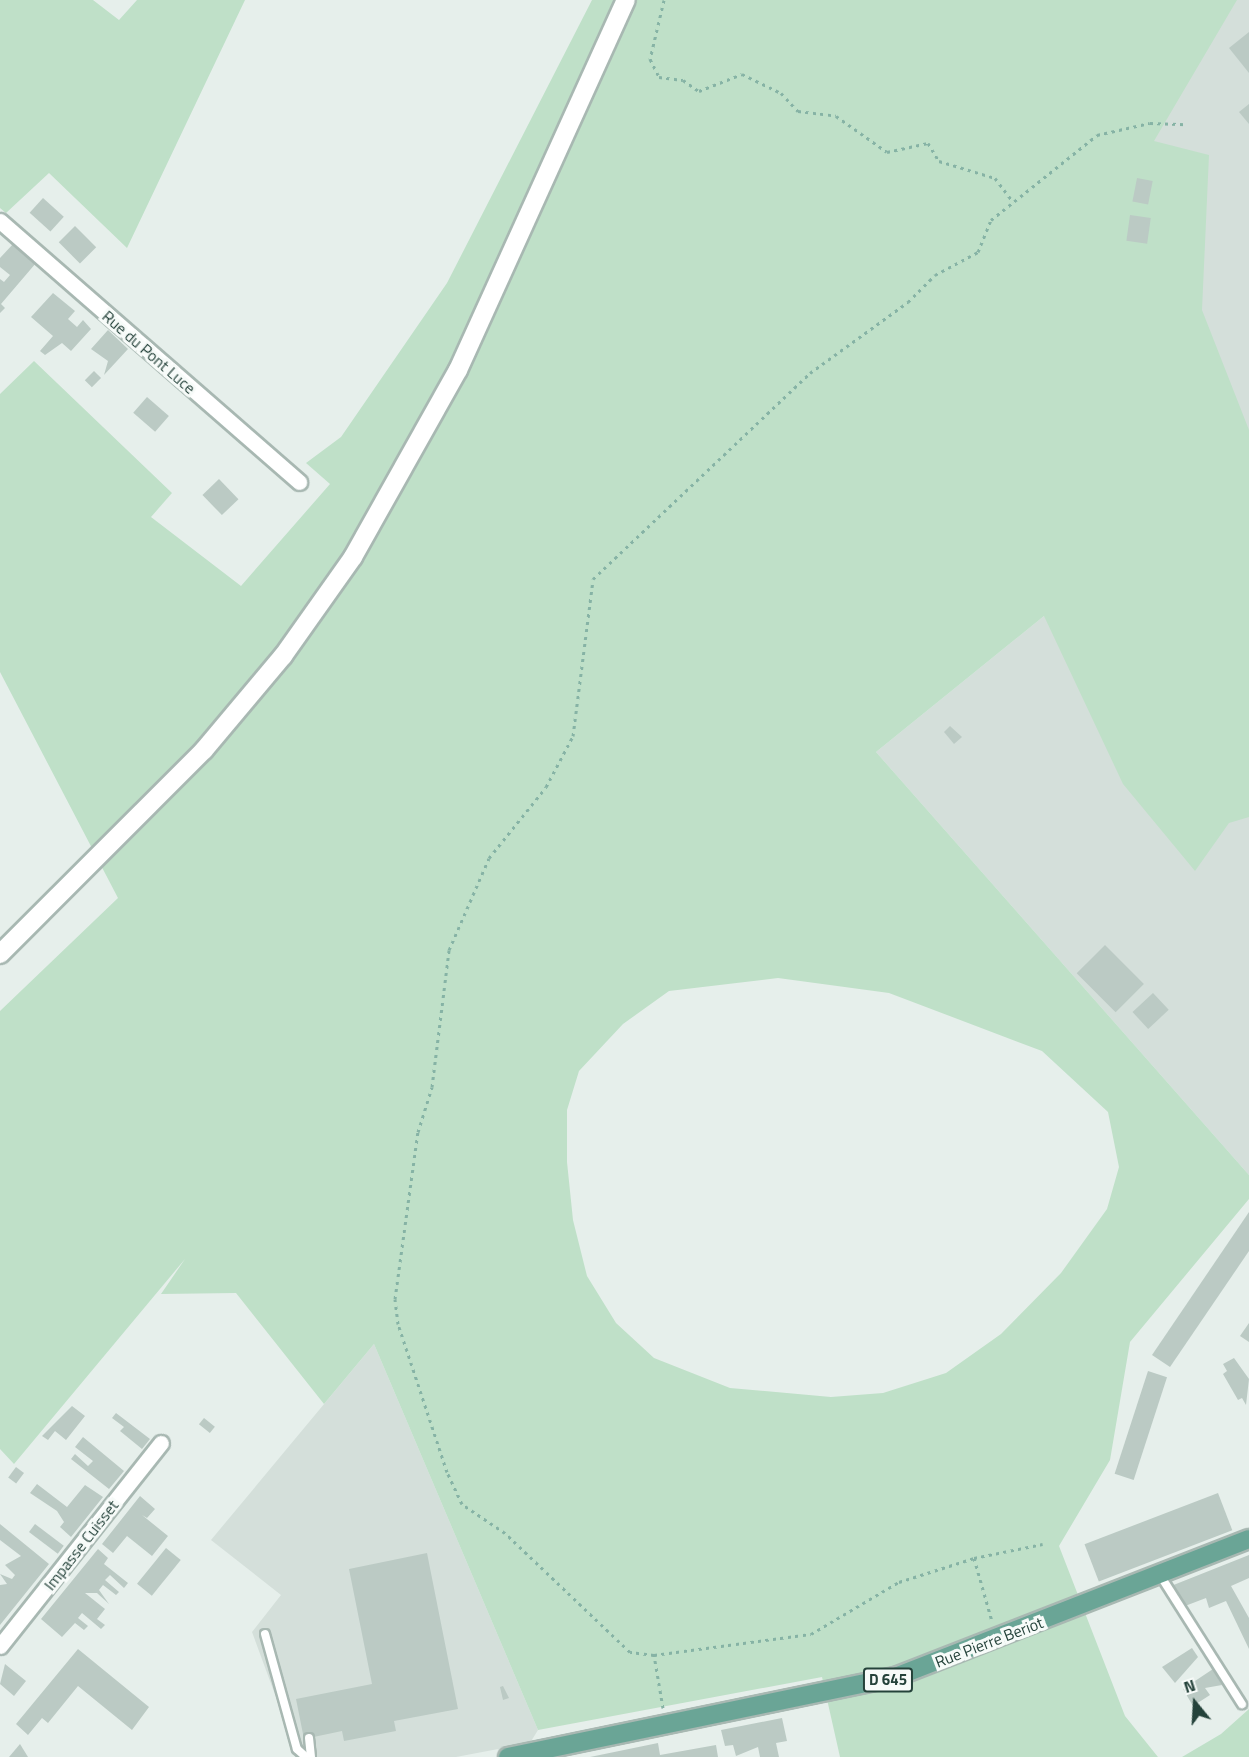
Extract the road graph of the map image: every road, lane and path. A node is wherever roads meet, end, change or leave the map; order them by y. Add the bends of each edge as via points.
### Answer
1 (627, 0) edge
2 (664, 0) edge
3 (1186, 124) dead end
4 (1013, 202) junction
5 (0, 221) edge
6 (299, 482) dead end
7 (0, 954) edge
8 (161, 1443) dead end
9 (1249, 1539) edge
10 (1043, 1544) dead end
11 (974, 1558) junction
12 (1160, 1575) junction
13 (265, 1634) dead end
14 (997, 1639) junction
15 (0, 1646) edge
16 (654, 1655) junction
17 (1242, 1704) dead end
18 (666, 1724) junction
19 (309, 1738) dead end
20 (557, 1752) edge
21 (306, 1757) edge
22 (311, 1757) edge
23 (508, 1757) edge

1 - 7 main road via 449,389 353,556 270,673 204,750
2 - 4 path via 650,59 659,77 683,80 699,90 742,74 782,93 798,111 836,116 887,152 928,143 939,161 995,178
3 - 4 path via 1150,123 1097,135
4 - 16 path via 991,220 978,252 935,274 908,302 810,373 593,579 573,736 546,787 489,858 449,950 432,1087 413,1168 396,1299 398,1323 447,1473 462,1504 505,1533 630,1652
5 - 6 street, Rue du Pont Luce
8 - 15 street, Impasse Cuisset
9 - 12 main road, Rue Pierre Beriot / D 645
10 - 11 path
11 - 14 path
11 - 16 path via 899,1582 811,1634
12 - 14 main road, Rue Pierre Beriot / D 645
12 - 17 lane
13 - 21 lane via 297,1749
14 - 18 main road, Rue Pierre Beriot / D 645 via 882,1681
16 - 18 path
18 - 20 main road, Rue Pierre Beriot / D 645
19 - 22 lane
20 - 23 main road, Rue Pierre Beriot / D 645

